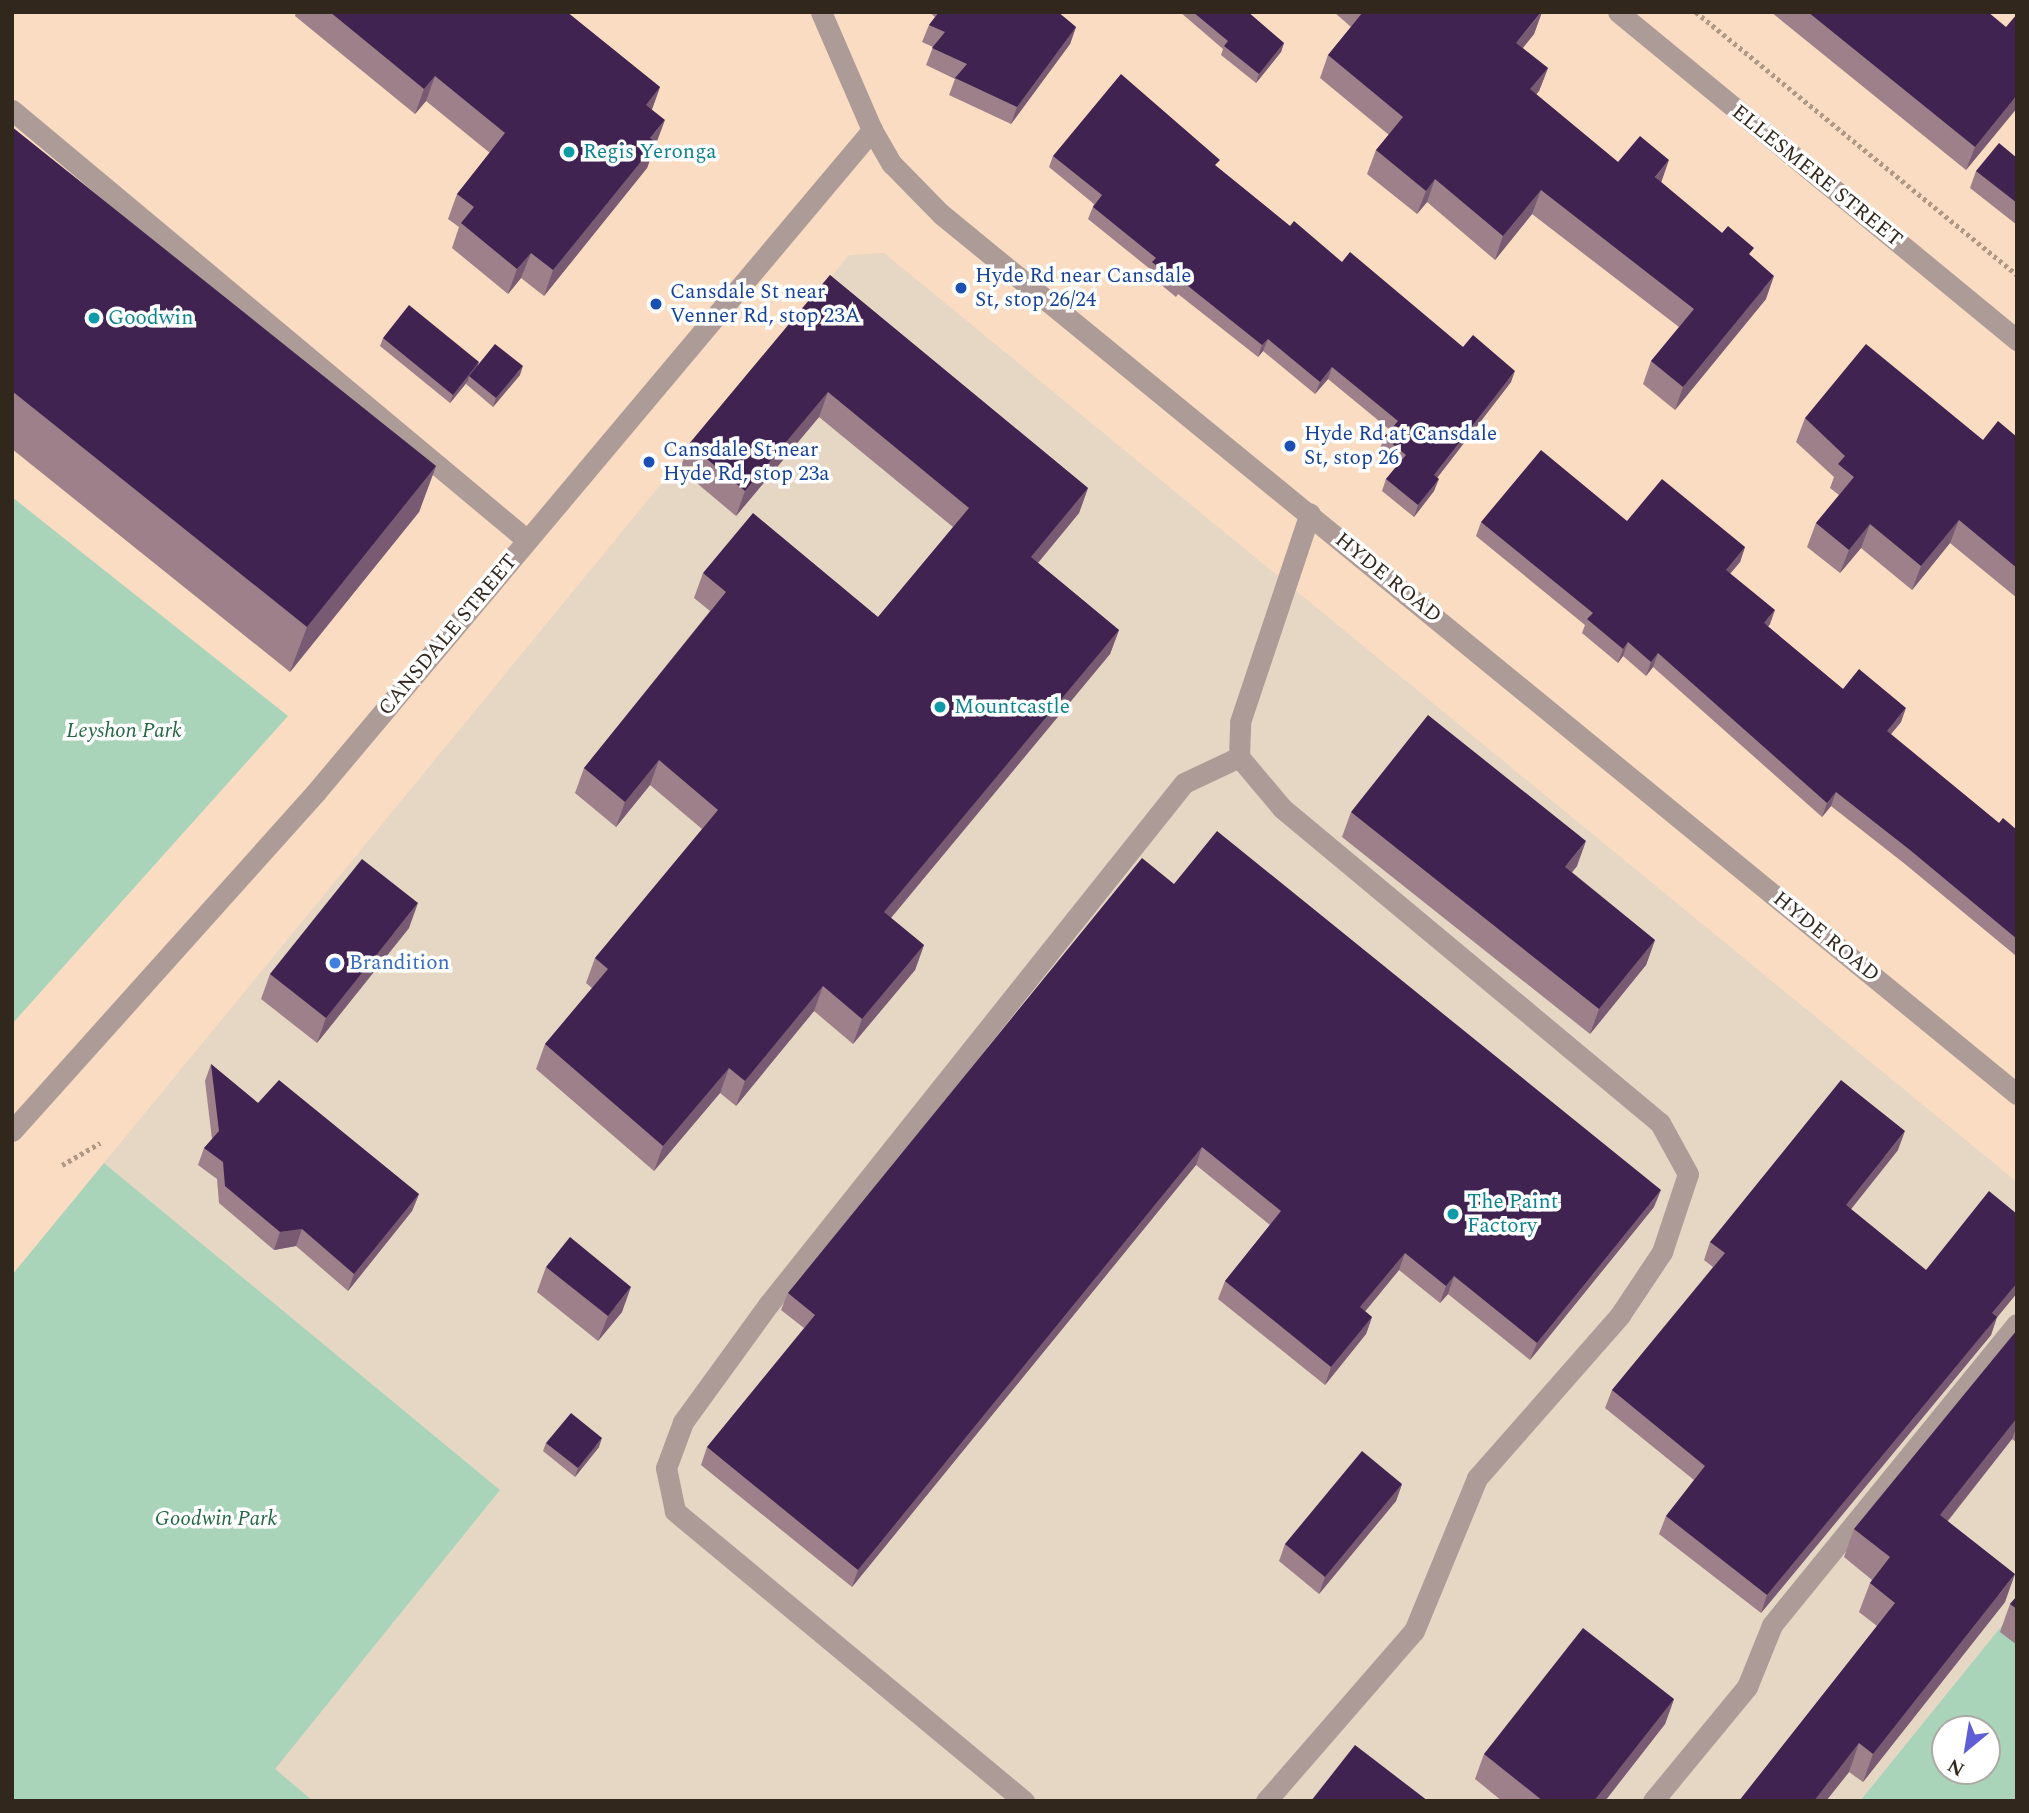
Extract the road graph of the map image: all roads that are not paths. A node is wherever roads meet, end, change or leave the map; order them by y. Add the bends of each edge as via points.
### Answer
1 (821, 12) edge
2 (1618, 12) edge
3 (12, 110) edge
4 (872, 130) junction
5 (2017, 340) edge
6 (1310, 513) junction
7 (527, 540) junction
8 (1239, 757) junction
9 (2017, 1094) edge
10 (12, 1131) edge
11 (2017, 1324) edge
12 (1024, 1801) edge
13 (1266, 1801) edge
14 (1653, 1801) edge

1 - 4 street, HYDE ROAD
2 - 5 street, ELLESMERE STREET
3 - 7 street
4 - 6 street, HYDE ROAD via 892,164 977,246
4 - 7 street, CANSDALE STREET
6 - 8 street via 1240,722
6 - 9 street, HYDE ROAD
7 - 10 street, CANSDALE STREET via 316,792
8 - 12 street via 1184,783 768,1305 683,1423 666,1468 675,1511
8 - 13 street via 1282,808 1660,1122 1688,1174 1662,1252 1620,1315 1477,1478 1414,1631
11 - 14 street via 1772,1625 1747,1688

